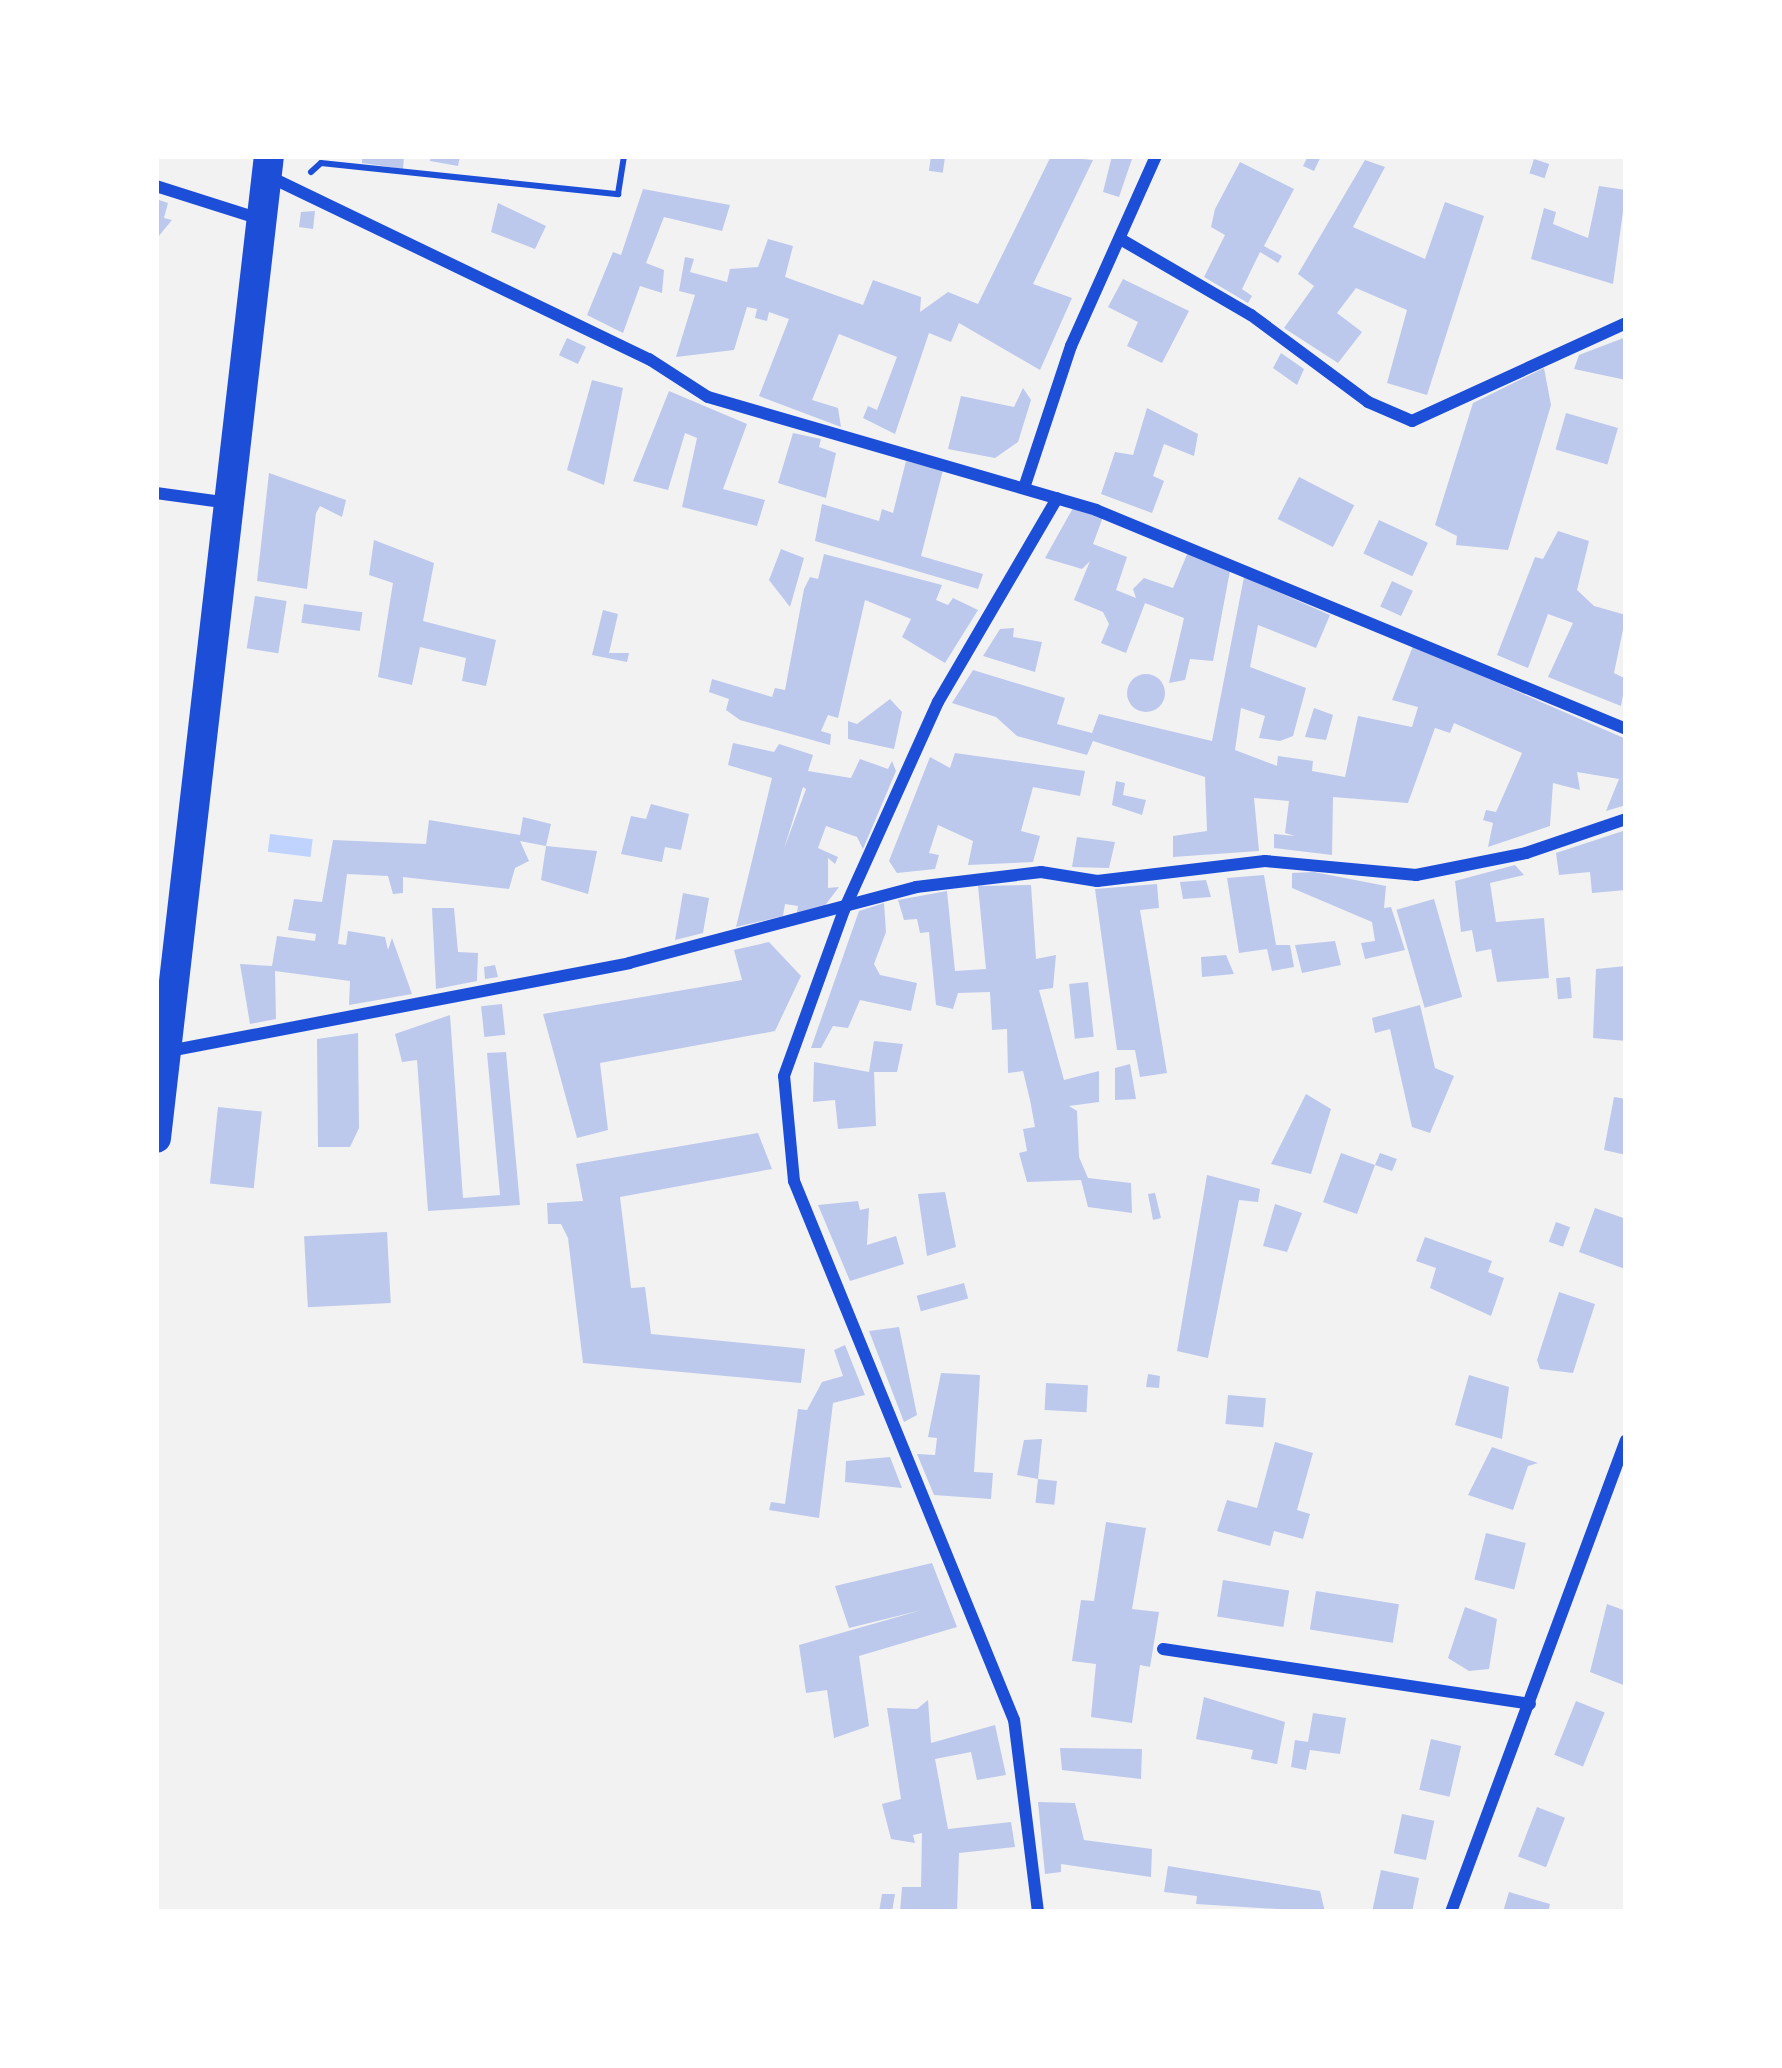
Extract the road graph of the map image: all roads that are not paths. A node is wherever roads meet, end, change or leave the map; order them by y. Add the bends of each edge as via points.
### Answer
1 (1156, 156) edge
2 (268, 166) edge
3 (156, 186) edge
4 (264, 220) junction
5 (1122, 240) junction
6 (1626, 323) edge
7 (1024, 488) junction
8 (156, 493) edge
9 (1057, 498) junction
10 (230, 503) junction
11 (1626, 729) edge
12 (1626, 819) edge
13 (844, 910) junction
14 (161, 1052) edge
15 (156, 1138) edge
16 (1626, 1440) edge
17 (1163, 1649) dead end
18 (1530, 1704) junction
19 (1038, 1912) edge
20 (1451, 1912) edge

1 - 5 street
2 - 4 main road
2 - 7 street via 649,359 708,397
3 - 4 street
4 - 10 main road
5 - 6 street via 1251,316 1368,402 1412,421
5 - 7 street via 1058,380
7 - 9 street
8 - 10 street
9 - 11 street
9 - 13 street via 938,702
10 - 14 main road
12 - 13 street via 1526,853 1415,875 1265,861 1097,881 1041,872 916,887
13 - 14 street via 608,968
13 - 19 street via 784,1076 794,1181 1014,1720
14 - 15 main road
16 - 18 street
17 - 18 street
18 - 20 street

